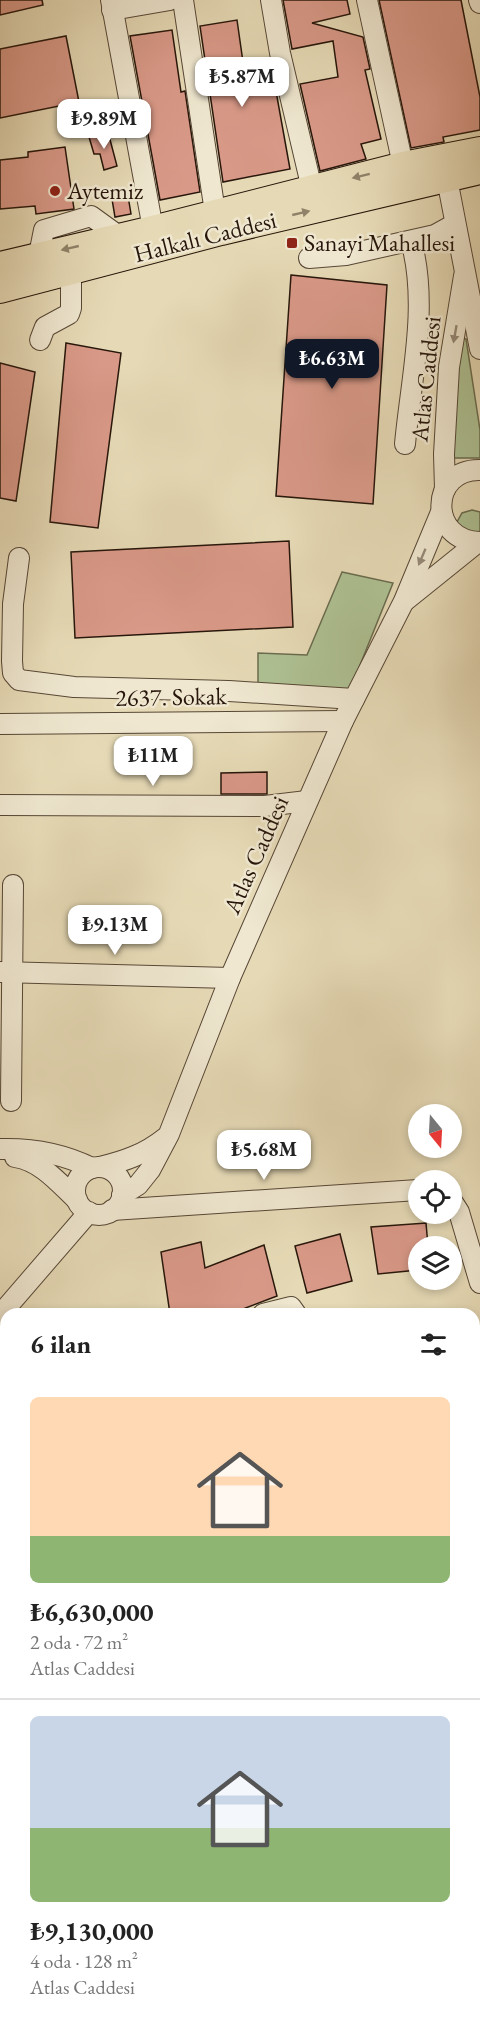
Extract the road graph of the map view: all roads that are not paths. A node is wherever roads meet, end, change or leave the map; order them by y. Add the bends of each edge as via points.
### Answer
1 (170, 0) edge
2 (183, 0) edge
3 (271, 0) edge
4 (367, 0) edge
5 (112, 5) edge
6 (480, 150) edge
7 (403, 165) junction
8 (480, 171) edge
9 (447, 179) junction
10 (312, 189) junction
11 (216, 212) junction
12 (455, 224) junction
13 (153, 230) junction
14 (411, 240) junction
15 (309, 258) dead end
16 (0, 265) edge
17 (71, 271) junction
18 (465, 276) junction
19 (0, 290) edge
20 (40, 340) dead end
21 (480, 349) edge
22 (405, 444) dead end
23 (480, 470) edge
24 (445, 489) junction
25 (441, 512) junction
26 (479, 542) edge
27 (19, 558) dead end
28 (404, 601) junction
29 (10, 679) edge
30 (354, 699) junction
31 (342, 721) junction
32 (0, 724) edge
33 (307, 801) junction
34 (0, 805) edge
35 (14, 885) dead end
36 (6, 972) edge
37 (230, 978) junction
38 (11, 1101) dead end
39 (169, 1134) junction
40 (0, 1149) edge
41 (0, 1155) edge
42 (96, 1167) junction
43 (408, 1190) edge
44 (117, 1203) junction
45 (83, 1206) junction
46 (462, 1222) edge
47 (480, 1283) edge
48 (12, 1308) edge

1 - 5 street
2 - 11 street
3 - 10 street
4 - 7 street
5 - 13 street
6 - 7 main road, Halkalı Caddesi
7 -> 10 main road, Halkalı Caddesi
8 - 9 main road, Halkalı Caddesi
9 - 12 street, Atlas Caddesi
17 -> 9 main road, Halkalı Caddesi
10 - 11 main road, Halkalı Caddesi
11 - 13 main road, Halkalı Caddesi
12 - 14 street via 435,235
12 - 18 street, Atlas Caddesi
13 - 16 main road, Halkalı Caddesi
14 - 15 street via 346,255
14 - 22 street via 417,264 418,324
17 - 19 main road, Halkalı Caddesi
17 - 20 street via 69,314 45,327
18 - 21 street, Atlas Caddesi
18 -> 24 street, Atlas Caddesi via 449,367
23 - 24 street via 461,473
24 - 25 street, Atlas Caddesi
25 - 26 street via 444,522 458,537
25 -> 28 street, Atlas Caddesi
26 - 28 street, Atlas Caddesi
27 - 29 street
28 - 30 street, Atlas Caddesi
29 - 30 street via 74,687
30 - 31 street, Atlas Caddesi
31 - 32 street, 2637. Sokak
31 - 33 street, Atlas Caddesi
33 - 34 street via 265,806
33 - 37 street, Atlas Caddesi
35 - 36 street
36 - 37 street
36 - 38 street
37 - 39 street, Atlas Caddesi
39 - 42 street via 135,1157
39 - 44 street, Atlas Caddesi via 150,1170
40 - 42 street via 55,1154
41 - 45 street via 28,1159 42,1167
42 - 44 street via 115,1173 120,1179
42 - 45 street via 85,1171 76,1184
43 - 44 street
44 - 45 street via 100,1214
45 - 48 street
46 - 47 street

